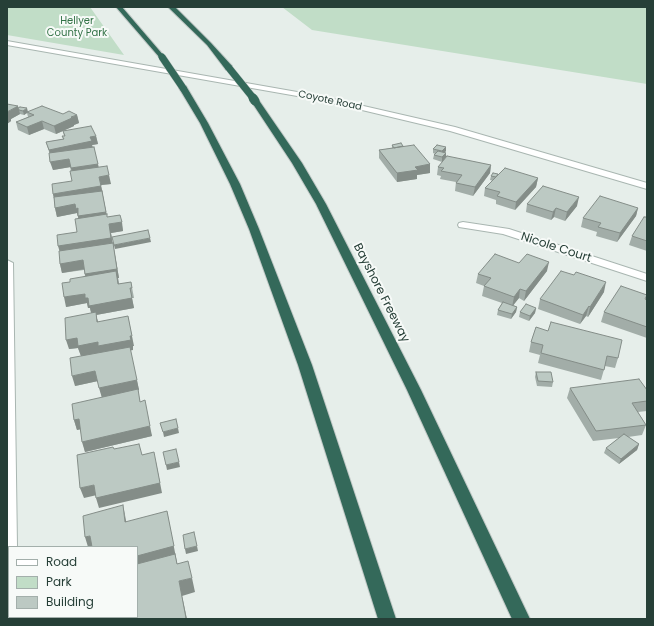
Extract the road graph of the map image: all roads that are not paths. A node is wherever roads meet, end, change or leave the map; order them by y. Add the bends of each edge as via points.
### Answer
1 (119, 7) edge
2 (171, 7) edge
3 (7, 43) edge
4 (647, 186) edge
5 (463, 225) dead end
6 (7, 263) edge
7 (647, 278) edge
8 (9, 546) edge
9 (387, 619) edge
10 (520, 619) edge

1 - 9 highway, bridge via 162,57 183,88 235,184 305,365
2 - 10 highway, Bayshore Freeway, bridge via 229,68 297,164 321,204 414,390
3 - 4 street, Coyote Road via 320,98 452,129
5 - 7 street, Nicole Court via 505,231
6 - 8 street

